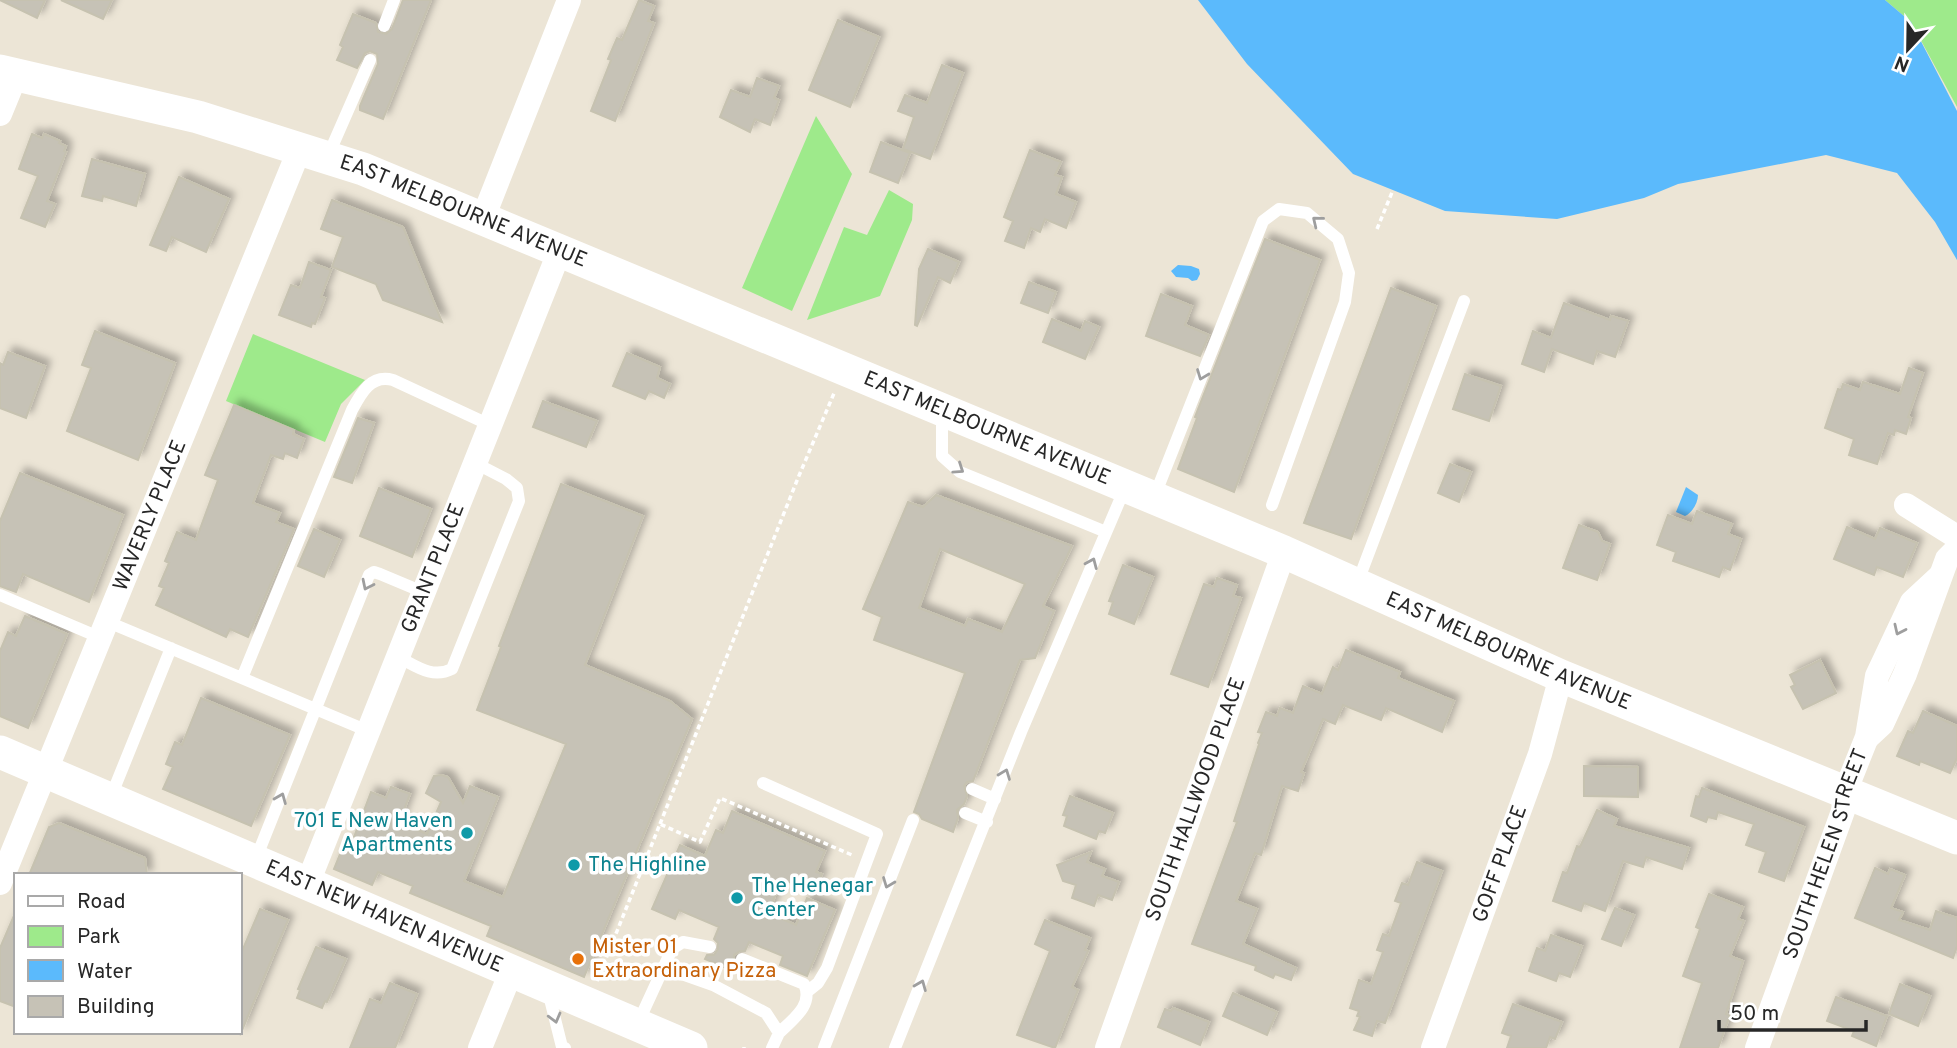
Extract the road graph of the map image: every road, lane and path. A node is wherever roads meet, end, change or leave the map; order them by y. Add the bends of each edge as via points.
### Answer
1 (394, 0) edge
2 (569, 0) edge
3 (384, 26) dead end
4 (370, 60) dead end
5 (8, 73) edge
6 (0, 114) edge
7 (314, 152) junction
8 (1393, 190) dead end
9 (483, 218) junction
10 (1377, 229) dead end
11 (560, 250) junction
12 (1464, 301) dead end
13 (836, 389) dead end
14 (942, 409) junction
15 (490, 425) junction
16 (475, 463) junction
17 (1140, 491) junction
18 (1272, 505) dead end
19 (1906, 505) dead end
20 (1106, 533) junction
21 (1957, 537) edge
22 (1957, 549) edge
23 (1284, 552) junction
24 (1357, 584) junction
25 (424, 592) junction
26 (0, 595) edge
27 (104, 630) junction
28 (171, 648) junction
29 (398, 657) junction
30 (1561, 676) junction
31 (242, 678) junction
32 (317, 710) junction
33 (368, 731) junction
34 (0, 752) edge
35 (47, 771) junction
36 (763, 783) dead end
37 (972, 789) dead end
38 (1845, 792) junction
39 (110, 799) junction
40 (995, 799) junction
41 (965, 813) dead end
42 (913, 820) dead end
43 (987, 822) junction
44 (660, 824) junction
45 (1957, 838) edge
46 (867, 861) junction
47 (255, 862) junction
48 (0, 883) edge
49 (307, 885) junction
50 (710, 947) dead end
51 (742, 959) dead end
52 (511, 972) junction
53 (661, 973) junction
54 (595, 984) dead end
55 (547, 987) junction
56 (808, 992) junction
57 (637, 1026) junction
58 (779, 1033) junction
59 (686, 1047) edge
60 (480, 1048) edge
61 (565, 1048) edge
62 (772, 1048) edge
63 (824, 1048) edge
64 (895, 1048) edge
65 (1107, 1048) edge
66 (1433, 1048) edge
67 (1757, 1048) edge

1 - 3 lane
2 - 9 street
4 - 7 lane
5 - 6 street
5 - 7 street, EAST MELBOURNE AVENUE via 198,117
7 - 9 street, EAST MELBOURNE AVENUE
7 - 27 street, WAVERLY PLACE
8 - 10 path
9 - 11 street, EAST MELBOURNE AVENUE
11 - 14 street, EAST MELBOURNE AVENUE
11 - 15 street, GRANT PLACE
12 - 24 lane
13 - 44 path
14 - 17 street, EAST MELBOURNE AVENUE
14 -> 20 lane via 942,456 960,472
15 - 16 street, GRANT PLACE
15 - 31 lane via 393,380 385,378 366,386 352,410
16 - 25 street, GRANT PLACE
16 - 29 lane via 517,488 519,501 452,669 442,674 428,672
18 -> 17 lane via 1345,302 1349,273 1338,239 1307,213 1279,209 1263,221
17 - 20 lane
17 - 23 street, EAST MELBOURNE AVENUE
19 - 21 street
40 -> 20 lane
22 - 38 street, SOUTH HELEN STREET via 1939,577 1882,724 1867,737
23 - 24 street, EAST MELBOURNE AVENUE
23 - 65 street, SOUTH HALLWOOD PLACE
24 - 30 street, EAST MELBOURNE AVENUE
25 - 29 street, GRANT PLACE
25 -> 32 lane via 374,572 369,575
26 - 27 lane
27 - 28 lane
27 - 35 street, WAVERLY PLACE
28 - 31 lane
28 - 39 lane
29 - 33 street, GRANT PLACE
30 - 38 street, EAST MELBOURNE AVENUE
30 - 66 street, GOFF PLACE via 1540,754
31 - 32 lane
32 - 33 lane
47 -> 32 lane
33 - 49 street, GRANT PLACE
34 - 35 street, EAST NEW HAVEN AVENUE
35 - 39 street, EAST NEW HAVEN AVENUE
35 - 48 street, WAVERLY PLACE
36 - 46 lane via 877,834
37 - 40 lane
38 - 45 street, EAST MELBOURNE AVENUE
38 - 67 street, SOUTH HELEN STREET via 1843,811
39 - 47 street, EAST NEW HAVEN AVENUE
40 - 43 lane
41 - 43 lane
42 -> 63 lane
64 -> 43 lane
44 - 46 path via 700,842 720,798
44 - 54 path
46 - 56 lane via 827,968
47 - 49 street, EAST NEW HAVEN AVENUE
49 - 52 street, EAST NEW HAVEN AVENUE
50 - 53 lane via 683,942 672,949
51 - 56 lane via 804,984
52 - 55 street, EAST NEW HAVEN AVENUE
52 - 60 street
53 - 57 lane
53 - 58 lane via 679,973 713,985 766,1013
55 - 57 street, EAST NEW HAVEN AVENUE
55 -> 61 lane
56 - 58 lane via 806,1004
57 - 59 street, EAST NEW HAVEN AVENUE
58 - 62 lane

